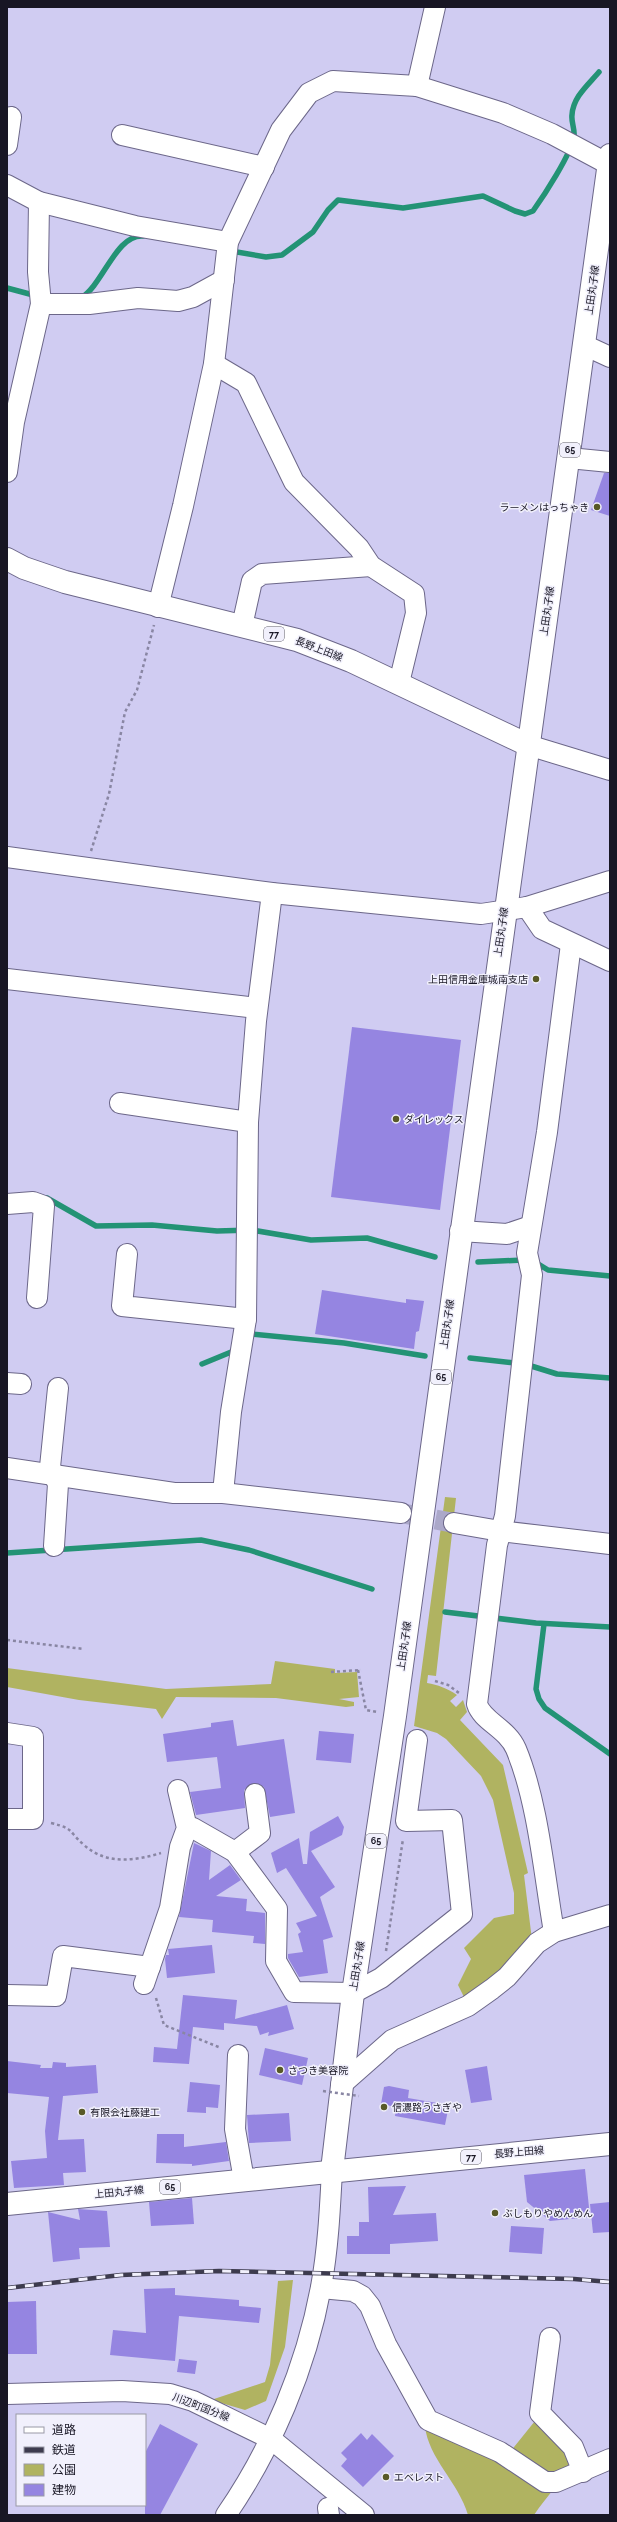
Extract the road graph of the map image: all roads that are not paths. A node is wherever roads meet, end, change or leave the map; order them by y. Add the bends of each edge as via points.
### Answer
1 (435, 7) edge
2 (417, 86) junction
3 (11, 117) dead end
4 (122, 135) dead end
5 (7, 145) edge
6 (610, 162) edge
7 (264, 167) junction
8 (7, 185) edge
9 (39, 202) junction
10 (228, 247) junction
11 (224, 280) junction
12 (41, 298) junction
13 (584, 345) junction
14 (610, 357) edge
15 (214, 364) junction
16 (569, 458) junction
17 (610, 462) edge
18 (7, 472) edge
19 (7, 559) edge
20 (371, 566) junction
21 (158, 607) junction
22 (242, 626) junction
23 (399, 683) junction
24 (528, 745) junction
25 (610, 770) edge
26 (7, 857) edge
27 (610, 882) edge
28 (272, 893) junction
29 (527, 907) junction
30 (504, 910) junction
31 (571, 944) junction
32 (610, 961) edge
33 (7, 979) edge
34 (257, 1008) junction
35 (120, 1103) dead end
36 (248, 1122) junction
37 (7, 1204) edge
38 (531, 1226) junction
39 (460, 1230) junction
40 (127, 1254) dead end
41 (37, 1298) dead end
42 (246, 1319) junction
43 (58, 1388) dead end
44 (7, 1468) edge
45 (54, 1474) junction
46 (223, 1493) junction
47 (401, 1513) tunnel mouth
48 (454, 1522) tunnel mouth
49 (500, 1531) junction
50 (610, 1544) edge
51 (54, 1546) dead end
52 (7, 1733) edge
53 (417, 1740) dead end
54 (178, 1790) dead end
55 (255, 1794) dead end
56 (7, 1819) edge
57 (187, 1828) junction
58 (236, 1852) junction
59 (610, 1915) edge
60 (554, 1932) junction
61 (353, 1993) junction
62 (7, 1995) edge
63 (238, 2055) road end
64 (341, 2091) junction
65 (610, 2144) edge
66 (332, 2170) junction
67 (244, 2180) junction
68 (7, 2204) edge
69 (321, 2288) junction
70 (550, 2338) dead end
71 (7, 2394) edge
72 (271, 2439) junction
73 (610, 2459) edge
74 (583, 2472) junction
75 (226, 2515) edge
76 (364, 2515) edge

1 - 2 street
2 - 6 street via 503,112
2 - 7 street via 333,81 309,93 281,130
3 - 5 street
4 - 7 street
6 - 13 main road, 上田丸子線 / 65
7 - 10 street
8 - 9 street
9 - 10 street
9 - 12 street via 38,272
10 - 11 street
11 - 12 street via 193,298 178,301 138,298 89,304
11 - 15 street
12 - 18 street via 14,422
13 - 14 street
13 - 16 main road, 上田丸子線 / 65
15 - 20 street via 246,382 294,482 359,548
15 - 21 street
16 - 17 street
16 - 24 main road, 上田丸子線 / 65
19 - 21 main road, 長野上田線 / 77 via 24,568 58,579
20 - 22 street via 262,574 252,581
20 - 23 street via 414,594 416,613
21 - 22 main road, 長野上田線 / 77
22 - 23 main road, 長野上田線 / 77 via 297,640
23 - 24 main road, 長野上田線 / 77
24 - 25 street
24 - 30 main road, 上田丸子線 / 65
26 - 28 street
27 - 29 street
28 - 30 street via 481,914
28 - 34 street
29 - 30 street
29 - 31 street via 542,930
30 - 39 main road, 上田丸子線 / 65
31 - 32 street
31 - 38 street via 547,1132
33 - 34 street
34 - 36 street
35 - 36 street
36 - 42 street
37 - 41 street via 33,1202 44,1206
38 - 39 street via 507,1234
38 - 49 street via 527,1253 532,1275 505,1516
39 - 61 main road, 上田丸子線 / 65 via 396,1708
40 - 42 street via 122,1306
42 - 46 street via 231,1412
43 - 45 street via 50,1467
44 - 45 street
45 - 46 street via 174,1493
45 - 51 street via 58,1484
46 - 47 street
48 - 49 street
49 - 50 street
49 - 60 street via 478,1707 482,1714 508,1736 527,1782
52 - 56 street via 33,1737 33,1819
53 - 61 street via 406,1821 452,1820 462,1914 381,1978
54 - 57 street
55 - 58 street via 260,1833
57 - 58 street via 193,1828
57 - 62 street via 180,1847 170,1908 147,1976 63,1956 56,1996
58 - 61 street via 277,1909 276,1961 294,1992
59 - 60 street
60 - 64 street via 537,1943 507,1977 468,2006 392,2040
61 - 64 main road, 上田丸子線 / 65
63 - 67 street via 235,2129
64 - 66 main road, 上田丸子線 / 65
65 - 66 main road, 長野上田線 / 77
66 - 67 main road, 上田丸子線 / 65
66 - 69 street
67 - 68 main road, 上田丸子線 / 65
69 - 72 street via 306,2346
69 - 74 street via 353,2291 362,2296 370,2306 386,2344 428,2420 500,2452 545,2482 556,2482
70 - 74 street via 540,2413 573,2447
71 - 72 street, 川辺町国分線 via 105,2390 170,2394 227,2416
72 - 75 street
72 - 76 street, 川辺町国分線
73 - 74 street

